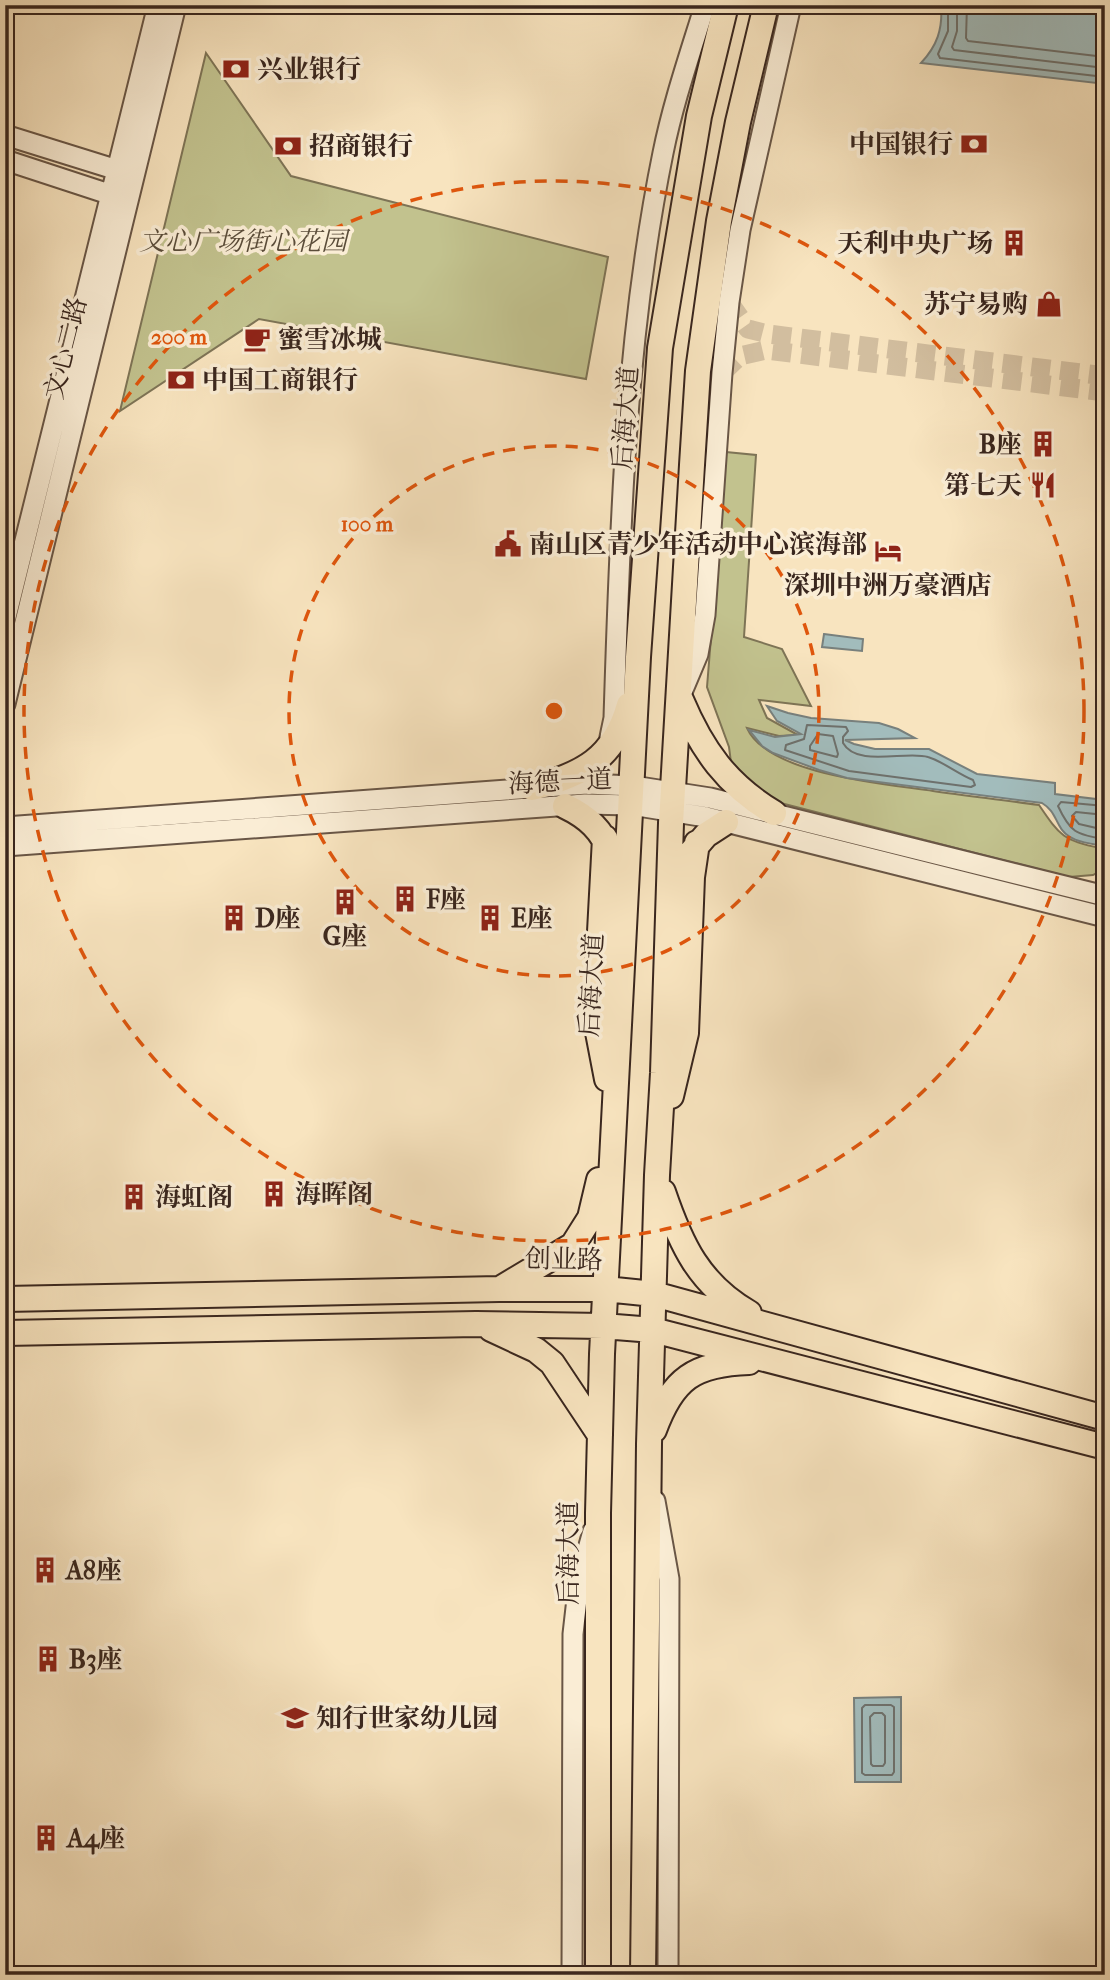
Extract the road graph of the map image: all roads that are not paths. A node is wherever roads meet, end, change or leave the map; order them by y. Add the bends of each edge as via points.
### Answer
1 (158, 5) edge
2 (176, 5) edge
3 (705, 5) edge
4 (726, 5) edge
5 (766, 5) edge
6 (790, 5) edge
7 (5, 135) edge
8 (5, 160) edge
9 (126, 172) junction
10 (120, 197) junction
11 (5, 621) edge
12 (638, 657) junction
13 (680, 696) junction
14 (5, 704) edge
15 (607, 749) junction
16 (532, 789) junction
17 (632, 795) junction
18 (672, 800) junction
19 (565, 806) junction
20 (774, 813) junction
21 (726, 822) junction
22 (5, 827) edge
23 (605, 838) junction
24 (697, 843) junction
25 (5, 846) edge
26 (1105, 896) edge
27 (667, 909) junction
28 (1105, 916) edge
29 (625, 926) junction
30 (614, 1114) junction
31 (659, 1137) junction
32 (657, 1175) junction
33 (499, 1289) junction
34 (605, 1289) junction
35 (654, 1294) junction
36 (5, 1299) edge
37 (476, 1324) junction
38 (603, 1326) junction
39 (773, 1328) junction
40 (653, 1330) junction
41 (5, 1333) edge
42 (768, 1361) junction
43 (1105, 1418) edge
44 (600, 1435) junction
45 (649, 1444) junction
46 (1105, 1447) edge
47 (649, 1475) junction
48 (598, 1513) junction
49 (572, 1975) edge
50 (598, 1975) edge
51 (643, 1975) edge
52 (668, 1975) edge

1 - 9 street, 文心二路
2 - 9 street, 文心二路
3 - 15 street via 665,142 637,312 621,510 614,718
4 - 12 main road, 后海大道 via 699,116 660,348
5 - 13 main road via 727,176 705,307
6 - 13 street via 733,271 705,615 698,654
7 - 9 street
8 - 10 street
9 - 10 street, 文心二路
10 - 11 street, 文心二路
10 - 14 street, 文心二路
12 - 15 main road via 627,715
12 - 17 main road, 后海大道
13 - 18 main road
13 - 20 main road via 717,765 736,786
15 - 16 main road via 566,779
16 - 17 street, 海德一道 via 587,784
16 - 22 street, 海德一道
17 - 18 street, 海德一道
17 - 19 street, 海德一道
17 - 29 main road, 后海大道
18 - 20 street, 海德一道
18 - 21 street, 海德一道
18 - 27 main road
19 - 23 main road via 585,816
19 - 25 street, 海德一道
20 - 26 street, 海德一道
21 - 24 main road
21 - 28 street, 海德一道
23 - 29 main road via 616,865
23 - 30 main road via 596,1007
24 - 27 main road via 681,867
24 - 31 main road via 686,1033
27 - 31 main road
29 - 30 main road, 后海大道
30 - 33 main road via 590,1218 582,1233 566,1249
30 - 34 main road, 后海大道
31 - 32 main road
32 - 35 main road
32 - 39 main road via 676,1231 693,1262 727,1301
33 - 34 main road, 创业路
33 - 36 main road, 创业路
34 - 35 main road, 创业路
34 - 38 main road, 后海大道
35 - 39 main road, 创业路
35 - 40 main road
37 - 38 main road
37 - 41 main road
37 - 44 main road via 536,1350 552,1363
38 - 40 main road
38 - 44 main road, 后海大道
39 - 43 main road, 创业路
40 - 42 main road
40 - 45 main road
42 - 45 main road via 723,1363 685,1378 663,1404
42 - 46 main road
44 - 48 main road, 后海大道
45 - 47 main road
47 - 51 main road
47 - 52 street via 669,1579
48 - 49 street via 579,1581 573,1634
48 - 50 main road, 后海大道

